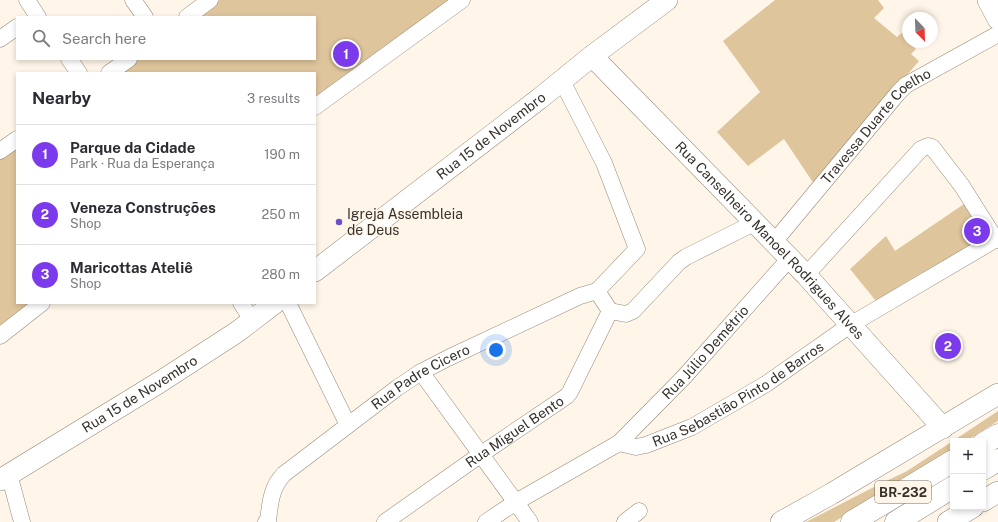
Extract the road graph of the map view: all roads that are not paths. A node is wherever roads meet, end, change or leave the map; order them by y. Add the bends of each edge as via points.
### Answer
1 (27, 0) edge
2 (133, 0) edge
3 (210, 0) edge
4 (462, 0) edge
5 (667, 0) edge
6 (988, 0) edge
7 (35, 16) edge
8 (143, 16) edge
9 (188, 16) edge
10 (998, 19) edge
11 (16, 28) edge
12 (998, 34) edge
13 (0, 39) edge
14 (592, 56) junction
15 (70, 60) edge
16 (128, 60) edge
17 (78, 72) edge
18 (110, 72) edge
19 (562, 81) junction
20 (316, 106) edge
21 (16, 139) edge
22 (0, 150) edge
23 (754, 223) junction
24 (997, 239) edge
25 (774, 242) junction
26 (790, 258) junction
27 (316, 270) edge
28 (806, 274) junction
29 (597, 291) junction
30 (41, 304) edge
31 (242, 304) edge
32 (274, 304) edge
33 (288, 304) edge
34 (610, 312) junction
35 (252, 320) junction
36 (850, 325) junction
37 (0, 336) edge
38 (421, 372) junction
39 (998, 394) edge
40 (348, 425) junction
41 (943, 428) junction
42 (998, 435) edge
43 (986, 442) edge
44 (619, 443) junction
45 (480, 454) junction
46 (998, 460) edge
47 (950, 464) edge
48 (986, 467) edge
49 (4, 477) edge
50 (950, 490) edge
51 (998, 492) edge
52 (986, 499) edge
53 (516, 502) junction
54 (639, 510) dead end
55 (968, 510) edge
56 (22, 522) edge
57 (267, 522) edge
58 (385, 522) edge
59 (486, 522) edge
60 (530, 522) edge
61 (625, 522) edge
62 (781, 522) edge
63 (852, 522) edge
64 (896, 522) edge
65 (948, 522) edge

1 - 7 street
2 - 8 street
3 - 9 street
4 - 20 street
5 - 14 main road, Rua 15 de Novembro
6 - 10 main road
11 - 13 street
12 - 25 street, Travessa Duarte Coelho via 902,89
14 - 19 main road, Rua 15 de Novembro
14 - 23 main road, Rua Canselheiro Manoel Rodrigues Alves
15 - 17 street
16 - 18 street
19 - 27 main road, Rua 15 de Novembro
19 - 29 street via 604,163 637,250
21 - 22 street
23 - 25 main road, Rua Canselheiro Manoel Rodrigues Alves
23 - 34 street via 679,262 633,312
24 - 28 street via 962,186 932,147 928,146 921,148
24 - 36 street, Rua Sebastião Pinto de Barros
25 - 26 main road, Rua Canselheiro Manoel Rodrigues Alves
26 - 28 main road, Rua Canselheiro Manoel Rodrigues Alves
26 - 44 street, Rua Júlio Demétrio via 684,377
28 - 36 main road, Rua Canselheiro Manoel Rodrigues Alves
29 - 34 street
29 - 38 street, Rua Padre Cicero via 580,296
30 - 37 street
31 - 35 street
32 - 35 main road, Rua 15 de Novembro
33 - 40 street
34 - 45 street, Rua Miguel Bento via 570,392 562,400
35 - 49 main road, Rua 15 de Novembro via 160,382
36 - 41 main road, Rua Canselheiro Manoel Rodrigues Alves
36 - 44 street, Rua Sebastião Pinto de Barros via 766,384 692,427 646,445
38 - 40 street, Rua Padre Cicero
38 - 45 street
39 - 41 main road
40 - 57 street, Rua Padre Cicero via 281,477 275,485
41 - 62 main road
42 - 43 highway
44 - 53 street, Rua Júlio Demétrio
45 - 53 street
45 - 58 street, Rua Miguel Bento
46 - 48 highway
47 - 63 highway, BR-232
49 - 56 street
50 - 64 highway, BR-232
51 - 52 main road
53 - 59 street, Rua Júlio Demétrio
53 - 60 street
54 - 61 street
55 - 65 main road

